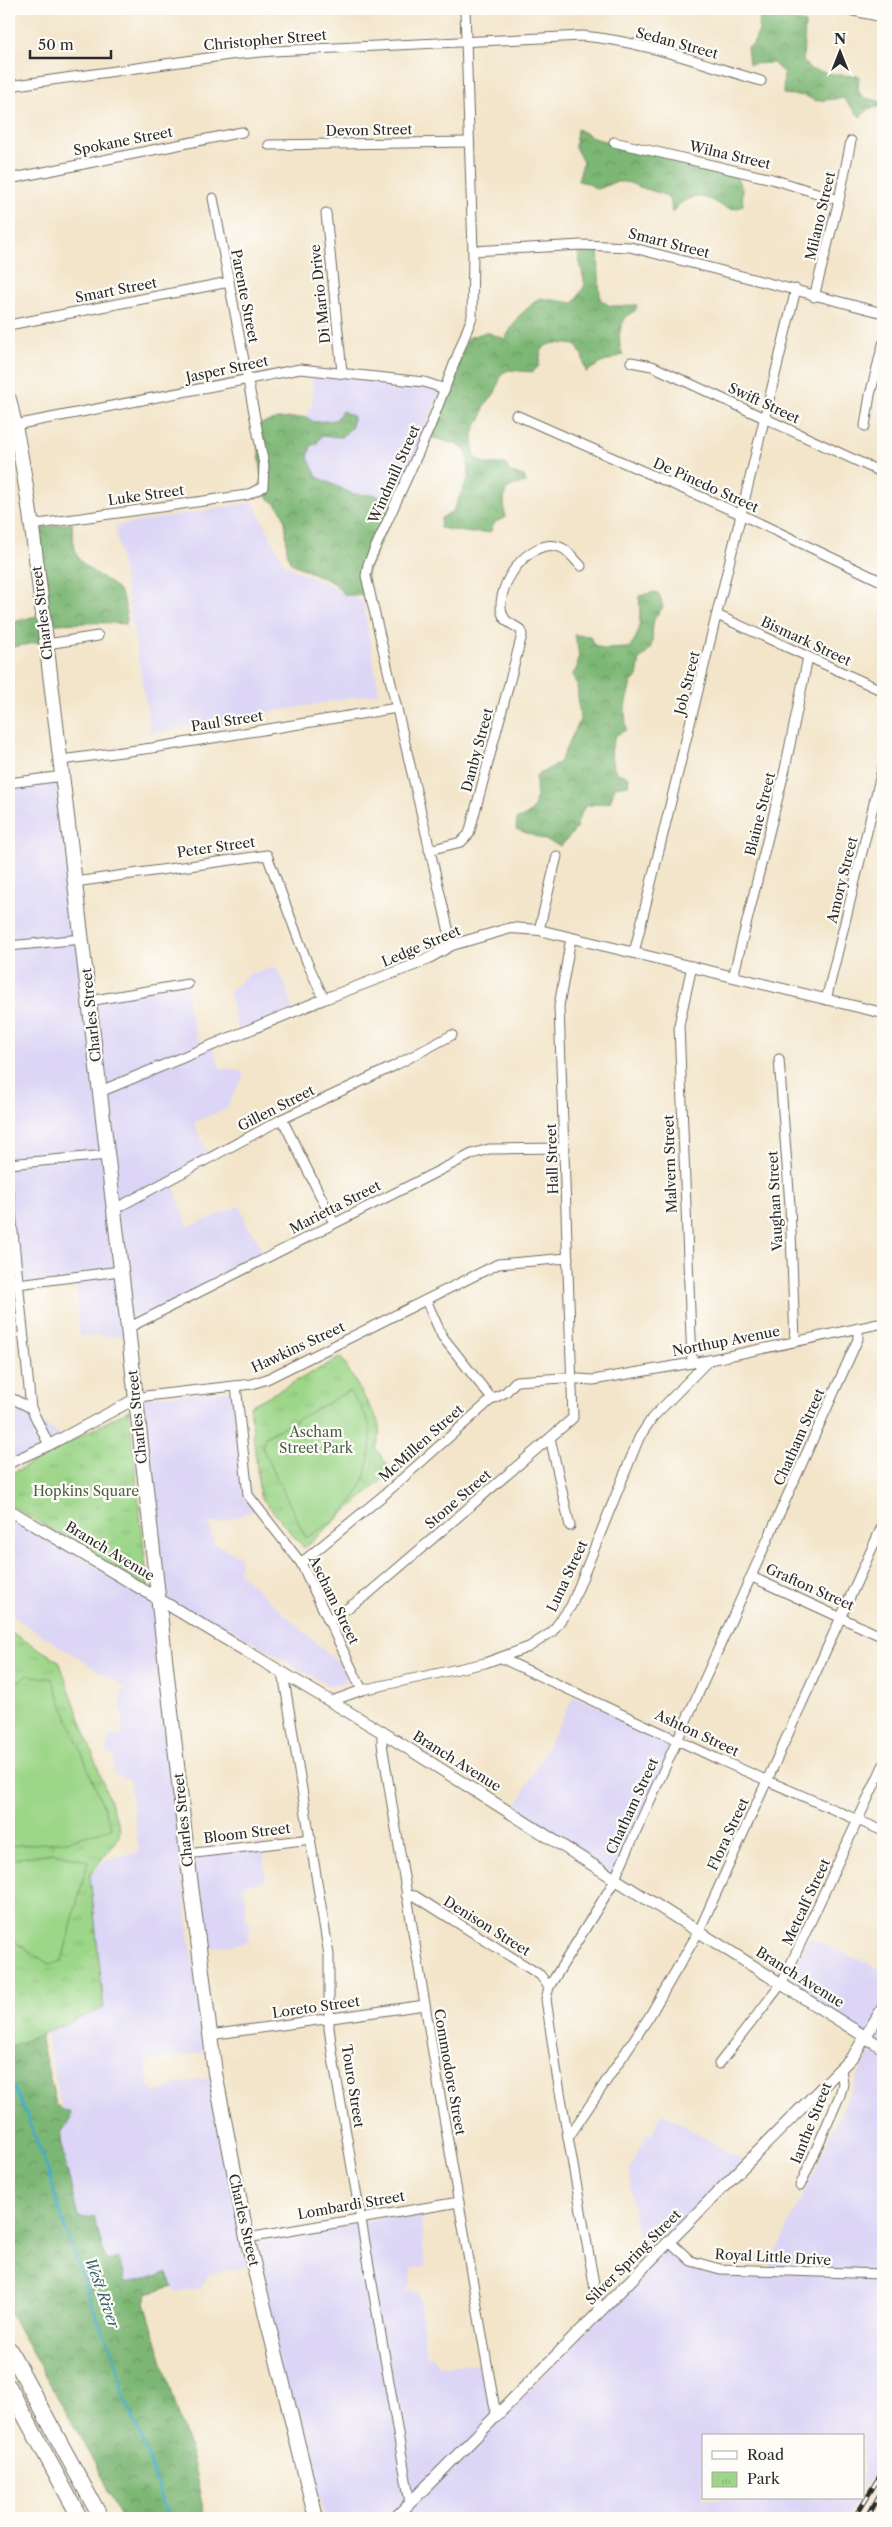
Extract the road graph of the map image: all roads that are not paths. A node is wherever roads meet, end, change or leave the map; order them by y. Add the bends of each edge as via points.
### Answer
1 (465, 9) edge
2 (844, 9) edge
3 (883, 17) edge
4 (466, 41) junction
5 (761, 81) dead end
6 (9, 86) edge
7 (242, 132) dead end
8 (851, 141) dead end
9 (469, 142) junction
10 (614, 142) dead end
11 (269, 145) dead end
12 (9, 178) edge
13 (212, 198) dead end
14 (839, 200) junction
15 (326, 212) dead end
16 (473, 251) junction
17 (228, 282) junction
18 (796, 289) junction
19 (814, 297) junction
20 (883, 313) edge
21 (9, 325) edge
22 (883, 344) edge
23 (631, 362) dead end
24 (342, 372) junction
25 (248, 378) junction
26 (445, 389) junction
27 (9, 399) edge
28 (516, 415) dead end
29 (763, 418) junction
30 (15, 425) junction
31 (865, 426) dead end
32 (883, 473) edge
33 (263, 487) joint
34 (740, 514) junction
35 (31, 525) junction
36 (581, 566) dead end
37 (883, 582) edge
38 (717, 615) junction
39 (98, 636) dead end
40 (46, 644) junction
41 (808, 657) junction
42 (883, 691) edge
43 (397, 708) junction
44 (60, 760) junction
45 (883, 766) edge
46 (62, 776) junction
47 (9, 783) edge
48 (429, 850) junction
49 (557, 856) dead end
50 (75, 882) junction
51 (539, 930) junction
52 (570, 938) junction
53 (82, 939) junction
54 (452, 945) junction
55 (9, 946) edge
56 (634, 953) junction
57 (692, 966) junction
58 (733, 977) junction
59 (188, 984) dead end
60 (324, 999) junction
61 (826, 1000) junction
62 (89, 1001) junction
63 (883, 1013) edge
64 (452, 1035) dead end
65 (779, 1059) dead end
66 (100, 1092) junction
67 (282, 1119) junction
68 (565, 1148) junction
69 (107, 1155) junction
70 (9, 1164) edge
71 (9, 1193) edge
72 (113, 1210) junction
73 (334, 1223) junction
74 (568, 1258) junction
75 (120, 1272) junction
76 (9, 1279) edge
77 (18, 1284) junction
78 (426, 1300) junction
79 (883, 1323) edge
80 (128, 1328) junction
81 (858, 1328) junction
82 (795, 1341) junction
83 (709, 1360) junction
84 (692, 1363) junction
85 (572, 1380) junction
86 (236, 1386) junction
87 (9, 1397) edge
88 (135, 1399) junction
89 (492, 1399) junction
90 (31, 1408) junction
91 (550, 1438) junction
92 (49, 1445) junction
93 (9, 1463) edge
94 (9, 1510) edge
95 (883, 1524) edge
96 (570, 1526) dead end
97 (301, 1563) junction
98 (752, 1577) junction
99 (158, 1597) junction
100 (842, 1616) junction
101 (329, 1620) junction
102 (883, 1637) edge
103 (501, 1658) junction
104 (283, 1673) junction
105 (362, 1690) junction
106 (332, 1701) junction
107 (382, 1732) junction
108 (678, 1739) junction
109 (883, 1766) edge
110 (768, 1780) junction
111 (860, 1820) junction
112 (883, 1831) edge
113 (311, 1839) junction
114 (187, 1854) junction
115 (615, 1878) junction
116 (406, 1895) junction
117 (699, 1931) junction
118 (782, 1983) junction
119 (549, 1987) junction
120 (425, 2005) junction
121 (883, 2008) edge
122 (329, 2019) junction
123 (210, 2035) junction
124 (867, 2037) junction
125 (883, 2048) edge
126 (719, 2064) dead end
127 (841, 2069) junction
128 (568, 2138) junction
129 (800, 2186) dead end
130 (459, 2202) junction
131 (361, 2216) junction
132 (247, 2238) junction
133 (670, 2242) junction
134 (883, 2274) edge
135 (599, 2312) junction
136 (9, 2350) edge
137 (9, 2387) edge
138 (496, 2415) junction
139 (410, 2503) junction
140 (80, 2518) edge
141 (101, 2518) edge
142 (316, 2518) edge
143 (395, 2518) edge

1 - 4 street, Windmill Street
2 - 3 street
4 - 5 street, Sedan Street via 594,37 659,50
4 - 6 street, Christopher Street via 229,55
4 - 9 street, Windmill Street
7 - 12 street, Spokane Street
8 - 14 street, Milano Street
9 - 11 street, Devon Street
9 - 16 street, Windmill Street
10 - 14 street, Wilna Street via 772,179
13 - 17 street, Parente Street
14 - 19 street, Milano Street
15 - 24 street, Di Mario Drive
16 - 18 street, Smart Street via 620,245
16 - 26 street, Windmill Street via 472,317
17 - 21 street, Smart Street
17 - 25 street, Parente Street
18 - 19 street, Smart Street
18 - 29 street
19 - 20 street
22 - 31 street
23 - 29 street, Swift Street via 652,366
24 - 25 street, Jasper Street via 300,369
24 - 26 street, Jasper Street via 424,382
25 - 30 street, Jasper Street
25 - 33 street, Parente Street via 264,465
26 - 43 street, Windmill Street via 366,571
27 - 30 main road, Charles Street
28 - 34 street, De Pinedo Street
29 - 32 street, Swift Street
29 - 34 street, Job Street
30 - 35 main road, Charles Street
33 - 35 street, Luke Street via 247,494
34 - 37 street, De Pinedo Street
34 - 38 street, Job Street
35 - 40 main road, Charles Street
36 - 48 street, Danby Street via 565,550 555,546 542,547 520,561 508,580 501,607 505,619 521,630 520,642 470,834 461,842
38 - 41 street, Bismark Street
38 - 56 street, Job Street
39 - 40 street
40 - 44 main road, Charles Street
41 - 42 street, Bismark Street
41 - 58 street, Blaine Street via 785,769
43 - 44 street, Paul Street
43 - 48 street, Windmill Street
44 - 46 main road, Charles Street
45 - 61 street, Amory Street
46 - 47 street
46 - 50 main road, Charles Street
48 - 54 street, Windmill Street
49 - 51 street
50 - 53 main road, Charles Street
50 - 60 street, Peter Street via 267,855
51 - 52 street, Ledge Street
51 - 54 street, Ledge Street via 511,928
52 - 56 street, Ledge Street
52 - 68 street, Hall Street via 559,1006
53 - 55 street
53 - 62 main road, Charles Street
54 - 60 street, Ledge Street via 422,962
56 - 57 street, Ledge Street
57 - 58 street, Ledge Street
57 - 84 street, Malvern Street via 678,1025
58 - 61 street, Ledge Street
59 - 62 street
60 - 66 street, Ledge Street
61 - 63 street, Ledge Street
62 - 66 main road, Charles Street
64 - 67 street, Gillen Street
65 - 82 street, Vaughan Street via 790,1205
66 - 69 main road, Charles Street
67 - 72 street, Gillen Street
67 - 73 street
68 - 73 street, Marietta Street via 482,1150
68 - 74 street, Hall Street
69 - 70 street
69 - 72 main road, Charles Street
71 - 77 street
72 - 75 main road, Charles Street
73 - 80 street, Marietta Street
74 - 78 street, Hawkins Street via 498,1264
74 - 85 street, Hall Street
75 - 77 street
75 - 80 main road, Charles Street
76 - 77 street
77 - 90 street
78 - 86 street, Hawkins Street via 267,1379
78 - 89 street via 442,1336
79 - 81 street, Northup Avenue
80 - 88 main road, Charles Street
81 - 82 street, Northup Avenue
81 - 98 street, Chatham Street via 858,1339
82 - 83 street, Northup Avenue
83 - 84 street, Northup Avenue
83 - 103 street, Luna Street via 652,1418 639,1438 568,1612 558,1626 541,1640
84 - 85 street, Northup Avenue via 593,1380
85 - 89 street, McMillen Street via 516,1381 506,1392
85 - 91 street, Stone Street via 572,1418
86 - 88 street, Hawkins Street
86 - 97 street, Ascham Street via 248,1495
87 - 90 street
88 - 92 street, Hawkins Street
88 - 99 main road, Charles Street
89 - 97 street, McMillen Street via 404,1478
90 - 92 street
91 - 96 street
91 - 101 street, Stone Street via 368,1594
92 - 93 street, Hawkins Street
94 - 99 main road, Branch Avenue
95 - 100 street, Flora Street
97 - 101 street, Ascham Street
98 - 100 street, Grafton Street
98 - 108 street, Chatham Street
99 - 104 main road, Branch Avenue
99 - 114 main road, Charles Street
100 - 102 street, Grafton Street
100 - 110 street, Flora Street
101 - 105 street, Ascham Street
103 - 105 street, Luna Street
103 - 108 street, Ashton Street
104 - 106 main road, Branch Avenue
104 - 113 street, Touro Street
105 - 106 street, Luna Street
106 - 107 main road, Branch Avenue
107 - 115 main road, Branch Avenue
107 - 116 street, Commodore Street
108 - 110 street, Ashton Street
108 - 115 street, Chatham Street
109 - 111 street, Metcalf Street
110 - 111 street, Ashton Street
110 - 117 street, Flora Street
111 - 112 street, Ashton Street
111 - 118 street, Metcalf Street
113 - 114 street, Bloom Street
113 - 122 street, Touro Street via 329,1955
114 - 123 main road, Charles Street
115 - 117 main road, Branch Avenue
115 - 119 street, Chatham Street
116 - 119 street, Denison Street via 415,1896 540,1975
116 - 120 street, Commodore Street
117 - 118 main road, Branch Avenue
117 - 128 street, Flora Street via 650,2017
118 - 124 main road, Branch Avenue
118 - 126 street, Metcalf Street
119 - 128 street, Chatham Street via 546,2000
120 - 122 street, Loreto Street
120 - 130 street, Commodore Street
121 - 124 main road, Silver Spring Street
122 - 123 street, Loreto Street
122 - 131 street, Touro Street
123 - 132 main road, Charles Street via 226,2139
124 - 125 main road, Branch Avenue
124 - 127 main road, Silver Spring Street
127 - 129 street, Ianthe Street via 843,2084 840,2095
127 - 133 main road, Silver Spring Street
128 - 135 street, Chatham Street
130 - 131 street, Lombardi Street
130 - 138 street, Commodore Street
131 - 132 street, Lombardi Street
131 - 139 street, Touro Street
132 - 142 main road, Charles Street
133 - 134 street, Royal Little Drive via 690,2261 720,2269
133 - 135 main road, Silver Spring Street
135 - 138 main road, Silver Spring Street
136 - 141 highway
137 - 140 highway
138 - 139 main road, Silver Spring Street
139 - 143 main road, Silver Spring Street

